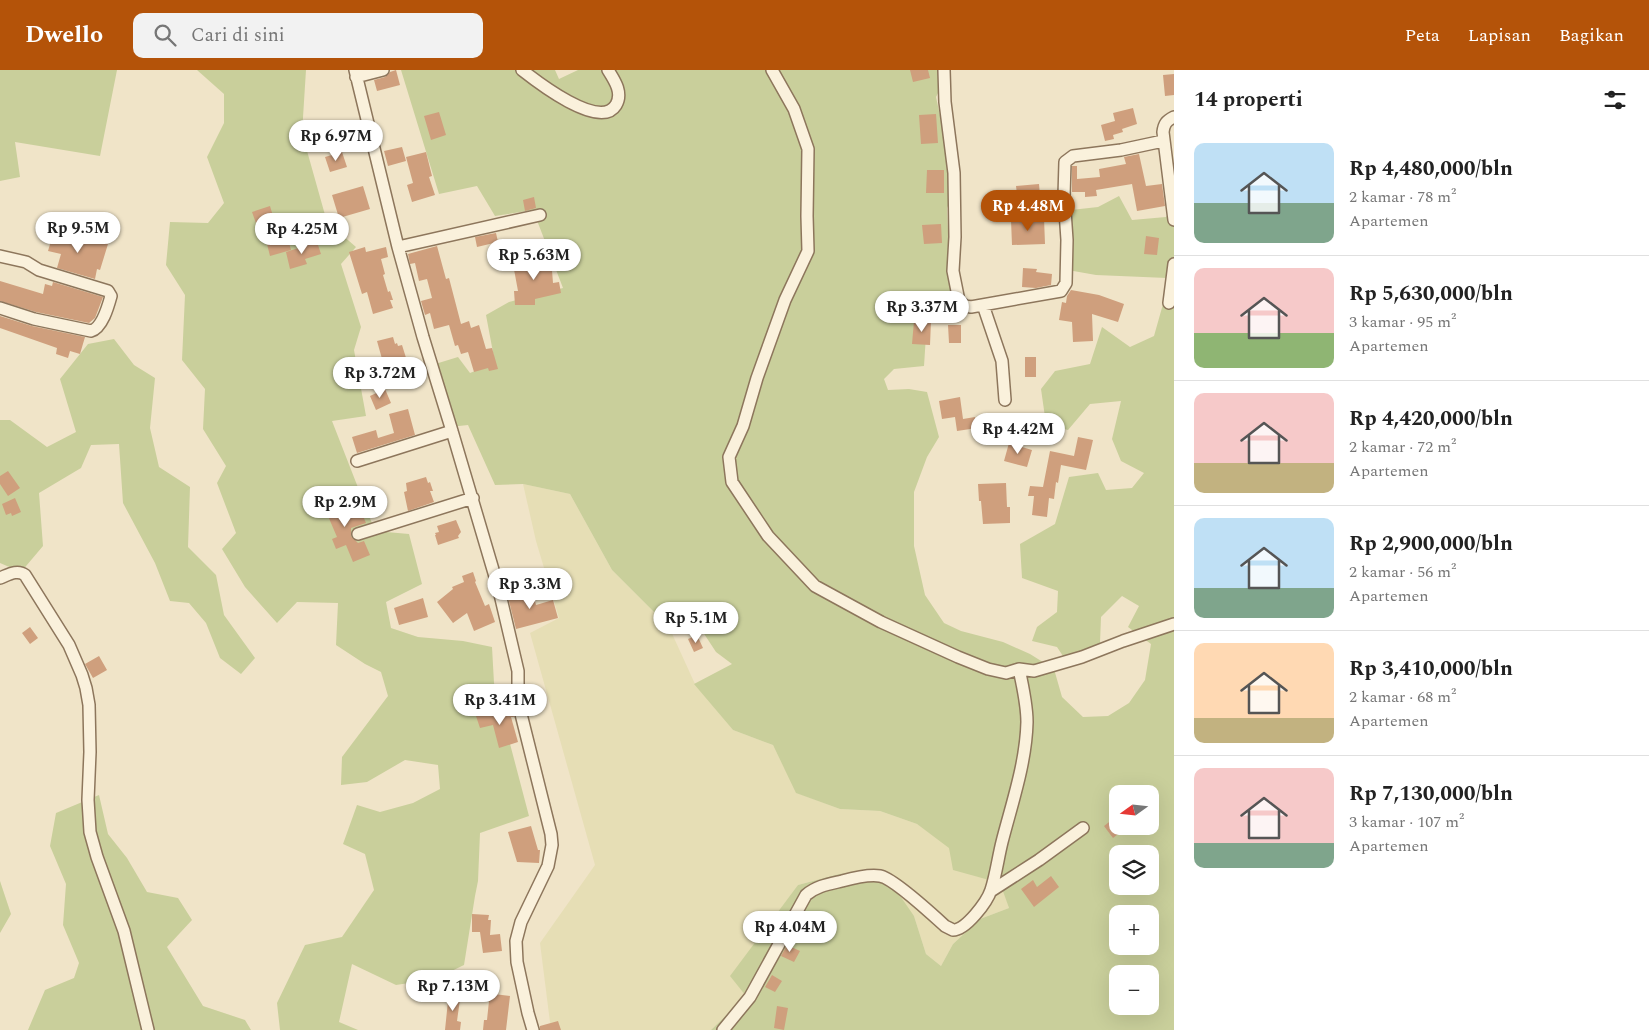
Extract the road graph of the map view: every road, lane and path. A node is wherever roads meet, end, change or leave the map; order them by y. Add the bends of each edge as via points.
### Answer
1 (383, 70) edge
2 (522, 70) edge
3 (608, 70) edge
4 (772, 70) edge
5 (944, 70) edge
6 (356, 73) edge
7 (1174, 117) edge
8 (1163, 141) junction
9 (540, 215) dead end
10 (1174, 220) edge
11 (398, 247) junction
12 (0, 256) edge
13 (1174, 264) edge
14 (1169, 303) dead end
15 (983, 305) junction
16 (0, 308) edge
17 (1005, 400) dead end
18 (452, 430) junction
19 (357, 461) dead end
20 (472, 498) junction
21 (358, 534) dead end
22 (0, 578) edge
23 (1174, 624) edge
24 (1019, 669) junction
25 (1082, 828) dead end
26 (991, 891) junction
27 (148, 1030) edge
28 (533, 1030) edge
29 (723, 1030) edge

1 - 6 street
2 - 3 street via 556,96 593,112 614,108 619,94
4 - 24 street via 794,108 808,149 808,251 785,300 743,426 729,457 732,482 768,536 814,586 881,622 958,657 1006,673
5 - 15 street via 954,172 954,285 961,305
6 - 11 street
7 - 8 street via 1164,126
8 - 10 street
8 - 15 street via 1067,159 1064,166 1065,286 1059,292
9 - 11 street
11 - 18 street
12 - 16 street via 108,291 111,296 99,326 91,331
13 - 14 street
15 - 17 street via 1002,362
18 - 19 street
18 - 20 street
20 - 21 street
20 - 28 street via 518,671 518,702 551,834 548,866 521,922 516,941 516,962
22 - 27 street via 17,572 25,575 69,645 82,675 89,704 90,832 124,931
23 - 24 street via 1034,671
24 - 26 street via 1027,722 1024,750
25 - 26 street
26 - 29 street via 963,927 953,930 893,882 880,876 855,878 811,890 750,997

